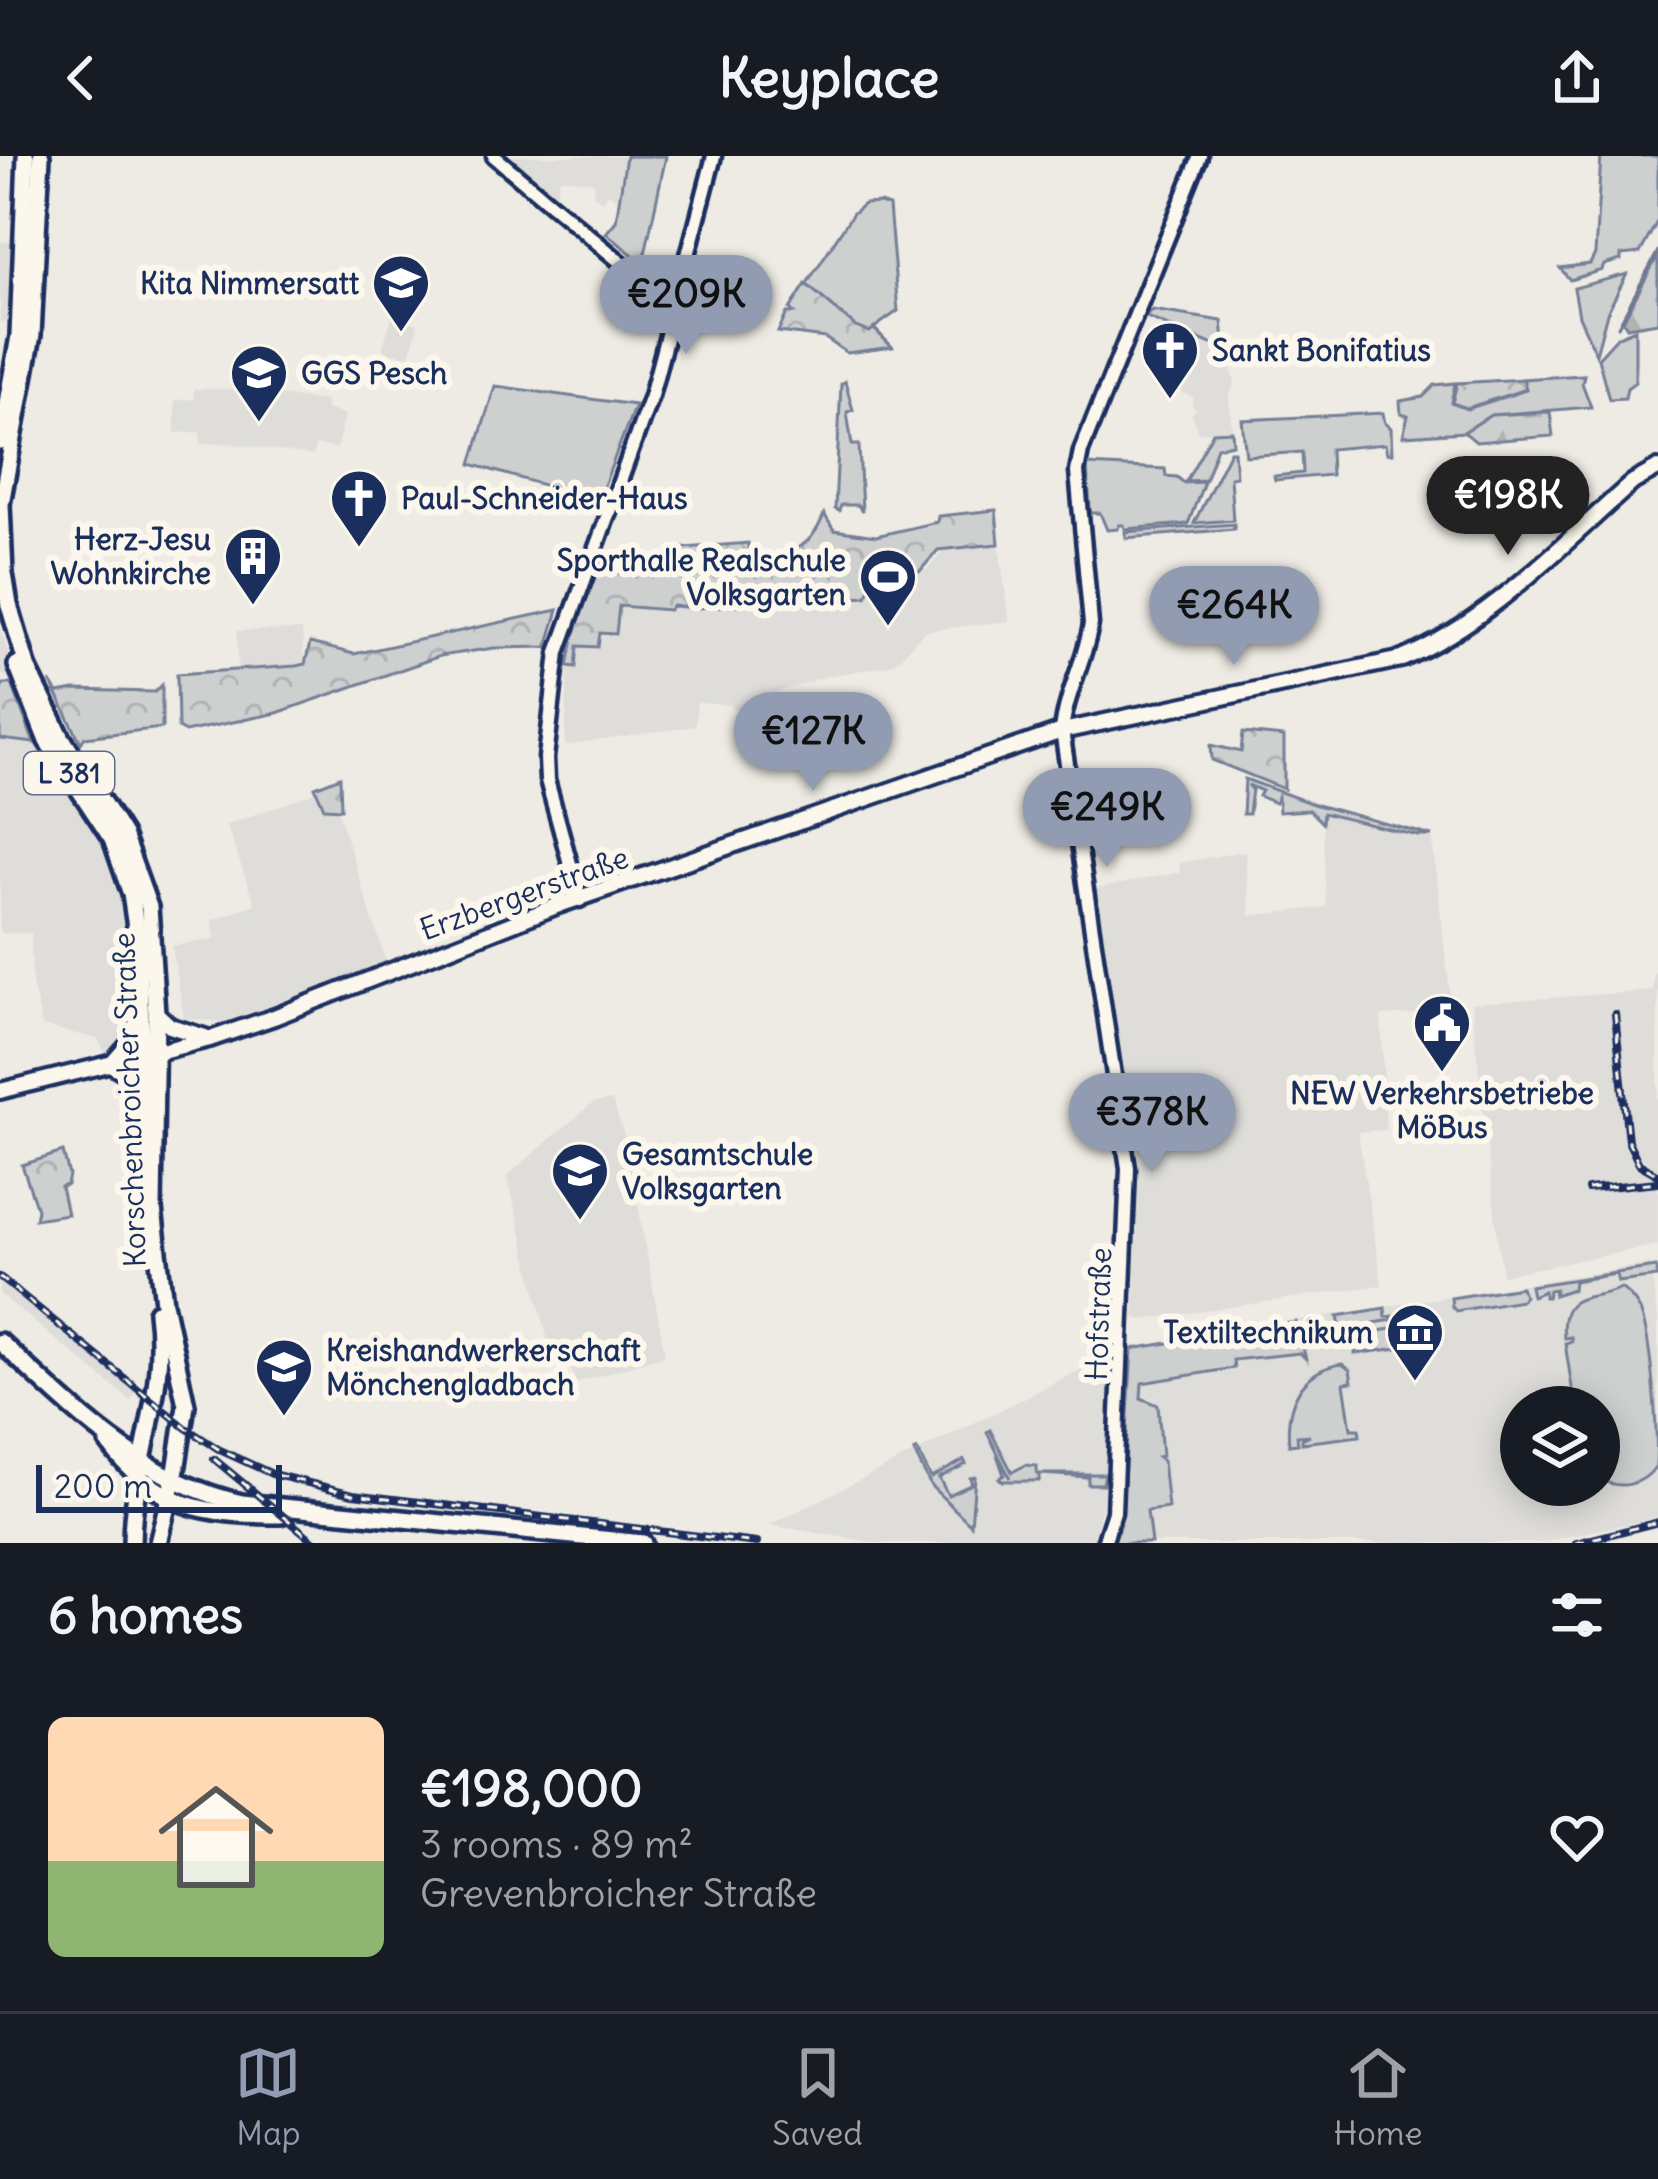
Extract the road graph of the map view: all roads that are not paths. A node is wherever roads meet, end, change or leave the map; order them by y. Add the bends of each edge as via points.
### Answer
1 (26, 156) edge
2 (41, 156) edge
3 (494, 156) edge
4 (714, 156) edge
5 (1200, 156) edge
6 (674, 307) junction
7 (18, 337) junction
8 (0, 367) edge
9 (2, 432) edge
10 (0, 442) edge
11 (1654, 469) edge
12 (0, 610) edge
13 (1062, 731) junction
14 (580, 900) junction
15 (148, 1013) junction
16 (210, 1039) junction
17 (149, 1055) junction
18 (110, 1064) junction
19 (0, 1091) edge
20 (144, 1092) junction
21 (0, 1342) edge
22 (147, 1474) junction
23 (173, 1481) junction
24 (168, 1499) junction
25 (164, 1518) junction
26 (129, 1541) edge
27 (158, 1543) edge
28 (552, 1543) edge
29 (643, 1543) edge
30 (1104, 1543) edge

1 - 7 main road, Korschenbroicher Straße / L 381
2 - 7 main road, Korschenbroicher Straße / L 381
3 - 6 street
4 - 6 street
5 - 13 street via 1082,451 1077,472 1091,624
6 - 14 street via 639,432 558,652 548,780
7 - 9 main road, Korschenbroicher Straße / L 381
7 - 15 main road, Korschenbroicher Straße / L 381 via 1,504 9,605 46,707 146,891 153,932
8 - 9 street
9 - 10 main road, Korschenbroicher Straße / L 381
11 - 13 main road, Erzbergerstraße via 1498,599 1402,659
12 - 15 main road, Korschenbroicher Straße / L 381 via 47,741 95,809 126,877
13 - 14 main road, Erzbergerstraße
13 - 30 street, Hofstraße via 1128,1168 1114,1512
14 - 16 main road, Erzbergerstraße
15 - 16 main road
15 - 17 main road, Korschenbroicher Straße / L 381
15 - 18 main road
16 - 17 main road, Erzbergerstraße
17 - 18 main road, Erzbergerstraße
17 - 20 main road, Korschenbroicher Straße / L 381
17 - 23 main road, Korschenbroicher Straße / L 381 via 153,1209 186,1405
18 - 19 main road, Erzbergerstraße
18 - 20 main road
20 - 22 main road, Korschenbroicher Straße / L 381 via 145,1212 162,1358
21 - 22 main road
22 - 23 main road
22 - 24 main road
22 - 25 main road
22 - 26 main road
23 - 24 main road, Korschenbroicher Straße / L 381
23 - 29 main road via 242,1503
24 - 25 main road, L 381
24 - 28 main road via 212,1513
25 - 27 main road, L 381

